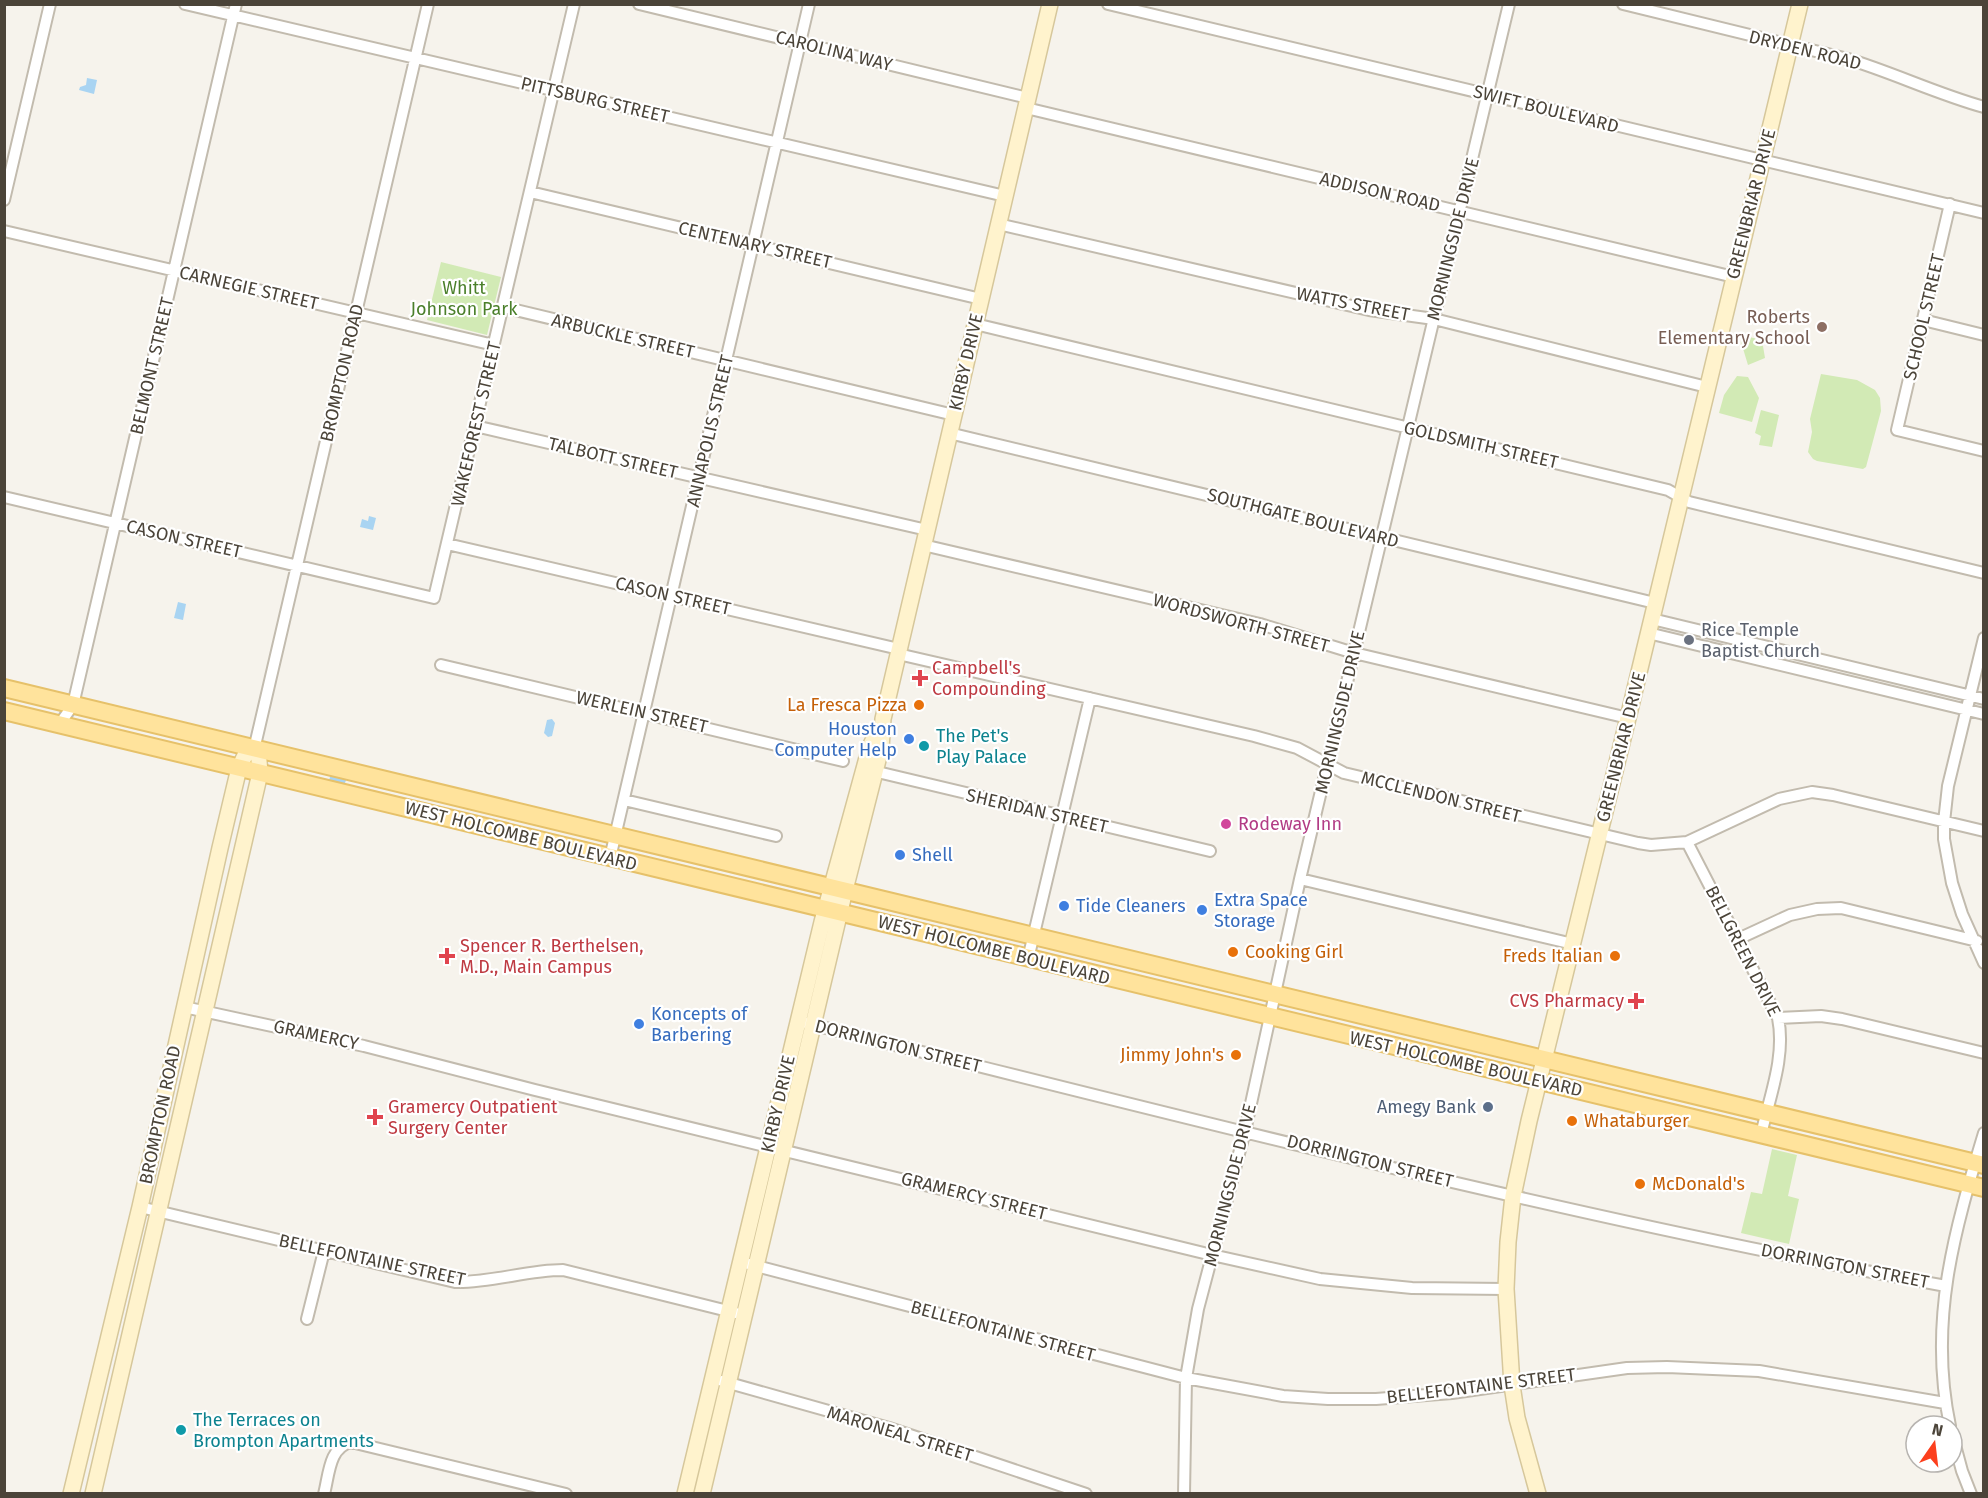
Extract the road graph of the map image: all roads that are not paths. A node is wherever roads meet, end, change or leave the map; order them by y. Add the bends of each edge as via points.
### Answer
1 (50, 4) edge
2 (185, 4) edge
3 (236, 4) edge
4 (428, 4) edge
5 (574, 4) edge
6 (639, 4) edge
7 (810, 4) edge
8 (1050, 4) edge
9 (1108, 4) edge
10 (1509, 4) edge
11 (1623, 4) edge
12 (1800, 4) edge
13 (234, 16) junction
14 (801, 43) junction
15 (1790, 45) junction
16 (416, 58) junction
17 (554, 91) junction
18 (1488, 95) junction
19 (1027, 103) junction
20 (1983, 107) edge
21 (777, 143) junction
22 (1762, 159) junction
23 (530, 192) junction
24 (1005, 196) junction
25 (4, 200) edge
26 (1950, 204) junction
27 (1460, 211) junction
28 (1983, 213) edge
29 (998, 224) junction
30 (4, 231) edge
31 (753, 244) junction
32 (174, 271) junction
33 (1734, 277) junction
34 (981, 299) junction
35 (503, 307) junction
36 (356, 313) junction
37 (1434, 319) junction
38 (1923, 320) junction
39 (975, 324) junction
40 (1983, 335) edge
41 (494, 345) junction
42 (726, 361) junction
43 (1707, 387) junction
44 (954, 415) junction
45 (475, 426) junction
46 (1407, 427) junction
47 (950, 433) junction
48 (1983, 451) edge
49 (699, 478) junction
50 (4, 497) edge
51 (1680, 497) junction
52 (115, 523) junction
53 (1382, 537) junction
54 (925, 538) junction
55 (447, 544) junction
56 (297, 565) junction
57 (1983, 573) edge
58 (672, 596) junction
59 (434, 597) joint
60 (1655, 603) junction
61 (1650, 626) junction
62 (1983, 638) edge
63 (898, 651) junction
64 (1354, 653) junction
65 (441, 665) dead end
66 (4, 688) edge
67 (1970, 696) junction
68 (1090, 698) junction
69 (1983, 699) edge
70 (73, 705) junction
71 (1966, 710) junction
72 (4, 711) edge
73 (644, 713) junction
74 (1983, 714) edge
75 (1628, 718) junction
76 (59, 724) junction
77 (255, 745) junction
78 (843, 761) dead end
79 (1328, 766) junction
80 (239, 768) junction
81 (870, 770) junction
82 (260, 773) junction
83 (624, 800) junction
84 (1062, 816) junction
85 (1944, 822) junction
86 (1983, 831) edge
87 (616, 835) junction
88 (1599, 835) junction
89 (776, 836) dead end
90 (1687, 842) junction
91 (1210, 851) dead end
92 (610, 858) junction
93 (1300, 879) junction
94 (839, 888) junction
95 (207, 907) junction
96 (833, 911) junction
97 (227, 913) junction
98 (1033, 935) junction
99 (1738, 939) junction
100 (1979, 941) edge
101 (1573, 944) junction
102 (1028, 959) junction
103 (1983, 963) edge
104 (1274, 994) junction
105 (184, 1007) junction
106 (204, 1010) junction
107 (1269, 1017) junction
108 (1778, 1018) junction
109 (798, 1021) junction
110 (813, 1025) junction
111 (1983, 1053) edge
112 (1545, 1059) junction
113 (448, 1066) joint
114 (1539, 1081) junction
115 (1673, 1090) junction
116 (1641, 1106) junction
117 (1766, 1112) junction
118 (1245, 1131) junction
119 (1983, 1133) edge
120 (1761, 1135) junction
121 (768, 1146) junction
122 (784, 1150) junction
123 (1979, 1164) edge
124 (1976, 1187) edge
125 (1513, 1196) junction
126 (140, 1207) junction
127 (157, 1212) junction
128 (324, 1251) junction
129 (1212, 1255) junction
130 (741, 1262) junction
131 (757, 1266) junction
132 (1946, 1286) junction
133 (1506, 1289) junction
134 (737, 1313) junction
135 (307, 1319) dead end
136 (1186, 1378) junction
137 (713, 1379) junction
138 (728, 1383) junction
139 (1512, 1385) junction
140 (1945, 1403) junction
141 (91, 1405) junction
142 (112, 1409) junction
143 (1947, 1414) edge
144 (1963, 1474) edge
145 (562, 1493) edge
146 (70, 1494) edge
147 (93, 1494) edge
148 (324, 1494) edge
149 (686, 1494) edge
150 (702, 1494) edge
151 (1086, 1494) edge
152 (1184, 1494) edge
153 (1538, 1494) edge
154 (1971, 1494) edge

1 - 25 street
2 - 13 street, PITTSBURG STREET
3 - 13 street, BELMONT STREET
4 - 16 street, BROMPTON ROAD
5 - 17 street, WAKEFOREST STREET
6 - 14 street, CAROLINA WAY
7 - 14 street, ANNAPOLIS STREET
8 - 19 main road, KIRBY DRIVE
9 - 18 street, SWIFT BOULEVARD
10 - 18 street, MORNINGSIDE DRIVE
11 - 15 street, DRYDEN ROAD
12 - 15 main road, GREENBRIAR DRIVE
13 - 16 street, PITTSBURG STREET
13 - 32 street, BELMONT STREET
14 - 19 street, CAROLINA WAY
14 - 21 street, ANNAPOLIS STREET
15 - 20 street, DRYDEN ROAD via 1882,69
15 - 22 main road, GREENBRIAR DRIVE
16 - 17 street, PITTSBURG STREET
16 - 36 street, BROMPTON ROAD
17 - 21 street, PITTSBURG STREET
17 - 23 street, WAKEFOREST STREET
18 - 22 street, SWIFT BOULEVARD
18 - 27 street, MORNINGSIDE DRIVE
19 - 24 main road, KIRBY DRIVE
19 - 27 street, ADDISON ROAD
21 - 24 street, PITTSBURG STREET
21 - 31 street, ANNAPOLIS STREET
22 - 26 street, SWIFT BOULEVARD
22 - 33 main road, GREENBRIAR DRIVE
23 - 31 street, CENTENARY STREET
23 - 35 street, WAKEFOREST STREET
24 - 29 main road, KIRBY DRIVE
26 - 28 street, SWIFT BOULEVARD
26 - 38 street, SCHOOL STREET
27 - 33 street, ADDISON ROAD
27 - 37 street, MORNINGSIDE DRIVE
29 - 34 main road, KIRBY DRIVE
29 - 37 street, WATTS STREET via 1369,310
30 - 32 street, CARNEGIE STREET
31 - 34 street, CENTENARY STREET
31 - 42 street, ANNAPOLIS STREET
32 - 36 street, CARNEGIE STREET
32 - 52 street, BELMONT STREET
33 - 43 main road, GREENBRIAR DRIVE
34 - 39 main road, KIRBY DRIVE
35 - 41 street, WAKEFOREST STREET
35 - 42 street, ARBUCKLE STREET
36 - 41 street, CARNEGIE STREET
36 - 56 street, BROMPTON ROAD
37 - 43 street, WATTS STREET
37 - 46 street, MORNINGSIDE DRIVE
38 - 40 street
38 - 48 street, SCHOOL STREET via 1897,430
39 - 44 main road, KIRBY DRIVE
39 - 46 street, GOLDSMITH STREET
41 - 45 street, WAKEFOREST STREET
42 - 44 street, ARBUCKLE STREET
42 - 49 street, ANNAPOLIS STREET
43 - 51 main road, GREENBRIAR DRIVE
44 - 47 main road, KIRBY DRIVE
45 - 49 street, TALBOTT STREET
45 - 55 street, WAKEFOREST STREET
46 - 51 street, GOLDSMITH STREET via 1668,490
46 - 53 street, MORNINGSIDE DRIVE
47 - 53 street, SOUTHGATE BOULEVARD
47 - 54 main road, KIRBY DRIVE
49 - 54 street, TALBOTT STREET
49 - 58 street, ANNAPOLIS STREET
50 - 52 street, CASON STREET
51 - 57 street, GOLDSMITH STREET
51 - 60 main road, GREENBRIAR DRIVE
52 - 56 street, CASON STREET
52 - 70 street, BELMONT STREET
53 - 60 street, SOUTHGATE BOULEVARD
53 - 64 street, MORNINGSIDE DRIVE
54 - 63 main road, KIRBY DRIVE
54 - 64 street, WORDSWORTH STREET via 1260,624
55 - 58 street, CASON STREET
55 - 59 street, WAKEFOREST STREET
56 - 59 street, CASON STREET
56 - 77 street, BROMPTON ROAD
58 - 63 street, CASON STREET
58 - 73 street, ANNAPOLIS STREET
60 - 61 main road, GREENBRIAR DRIVE
61 - 67 street
61 - 71 street
61 - 75 main road, GREENBRIAR DRIVE
62 - 67 street
63 - 68 street, MCCLENDON STREET
63 - 81 main road, KIRBY DRIVE via 883,719 870,747
64 - 75 street, WORDSWORTH STREET
64 - 79 street, MORNINGSIDE DRIVE
65 - 73 street, WERLEIN STREET
66 - 70 main road, WEST HOLCOMBE BOULEVARD
67 - 69 street
67 - 71 street
68 - 79 street, MCCLENDON STREET via 1279,743 1314,756
68 - 84 street
70 - 76 street, BELMONT STREET
70 - 77 main road, WEST HOLCOMBE BOULEVARD
71 - 74 street
71 - 85 street via 1948,786
72 - 76 main road, WEST HOLCOMBE BOULEVARD
73 - 78 street, WERLEIN STREET
73 - 83 street, ANNAPOLIS STREET
75 - 88 main road, GREENBRIAR DRIVE
76 - 80 main road, WEST HOLCOMBE BOULEVARD
77 - 80 main road, BROMPTON ROAD
77 - 82 main road, BROMPTON ROAD
77 - 87 main road, WEST HOLCOMBE BOULEVARD
79 - 88 street, MCCLENDON STREET via 1344,774
79 - 93 street, MORNINGSIDE DRIVE
80 - 82 main road, WEST HOLCOMBE BOULEVARD
80 - 95 main road, BROMPTON ROAD
81 - 84 street, SHERIDAN STREET
81 - 94 main road, KIRBY DRIVE
82 - 92 main road, WEST HOLCOMBE BOULEVARD
82 - 97 main road, BROMPTON ROAD
83 - 87 street, ANNAPOLIS STREET
83 - 89 street
84 - 91 street, SHERIDAN STREET
84 - 98 street
85 - 86 street, MCCLENDON STREET
85 - 90 street, MCCLENDON STREET via 1812,792 1779,799
85 - 100 street via 1952,883 1962,914
87 - 92 street, ANNAPOLIS STREET
87 - 94 main road, WEST HOLCOMBE BOULEVARD
88 - 90 street, MCCLENDON STREET via 1652,845
88 - 101 main road, GREENBRIAR DRIVE
90 - 99 street, BELLGREEN DRIVE
92 - 96 main road, WEST HOLCOMBE BOULEVARD
93 - 101 street
93 - 104 street, MORNINGSIDE DRIVE
94 - 96 main road, KIRBY DRIVE
94 - 98 main road, WEST HOLCOMBE BOULEVARD
95 - 97 main road
95 - 105 main road, BROMPTON ROAD
96 - 102 main road, WEST HOLCOMBE BOULEVARD
96 - 109 main road, KIRBY DRIVE
96 - 110 main road, KIRBY DRIVE
97 - 106 main road, BROMPTON ROAD
98 - 102 street
98 - 104 main road, WEST HOLCOMBE BOULEVARD
99 - 100 street via 1790,915 1840,908
99 - 108 street, BELLGREEN DRIVE
100 - 103 street
101 - 112 main road, GREENBRIAR DRIVE
102 - 107 main road, WEST HOLCOMBE BOULEVARD
104 - 107 street, MORNINGSIDE DRIVE
104 - 112 main road, WEST HOLCOMBE BOULEVARD
105 - 106 street, GRAMERCY
105 - 126 main road, BROMPTON ROAD
106 - 113 street, GRAMERCY
106 - 127 main road, BROMPTON ROAD
107 - 114 main road, WEST HOLCOMBE BOULEVARD
107 - 118 street, MORNINGSIDE DRIVE
108 - 111 street via 1842,1019
108 - 117 street, BELLGREEN DRIVE via 1780,1050
109 - 110 street, DORRINGTON STREET
109 - 121 main road, KIRBY DRIVE
110 - 118 street, DORRINGTON STREET
110 - 122 main road, KIRBY DRIVE
112 - 114 main road, GREENBRIAR DRIVE
112 - 115 main road, WEST HOLCOMBE BOULEVARD
113 - 121 street, GRAMERCY STREET
114 - 116 main road, WEST HOLCOMBE BOULEVARD
114 - 125 main road, GREENBRIAR DRIVE
115 - 116 main road via 1667,1098 1645,1096
115 - 117 main road, WEST HOLCOMBE BOULEVARD
116 - 120 main road, WEST HOLCOMBE BOULEVARD
117 - 120 street, BELLGREEN DRIVE
117 - 123 main road, WEST HOLCOMBE BOULEVARD
118 - 125 street, DORRINGTON STREET
118 - 129 street, MORNINGSIDE DRIVE
119 - 123 street
120 - 124 main road, WEST HOLCOMBE BOULEVARD
121 - 122 street, GRAMERCY STREET
121 - 130 main road, KIRBY DRIVE
122 - 129 street, GRAMERCY STREET
122 - 131 main road, KIRBY DRIVE
123 - 124 street
124 - 132 street via 1950,1257
125 - 132 street, DORRINGTON STREET
125 - 133 main road, GREENBRIAR DRIVE
126 - 127 street, BELLEFONTAINE STREET
126 - 141 main road, BROMPTON ROAD
127 - 128 street, BELLEFONTAINE STREET
127 - 142 main road, BROMPTON ROAD
128 - 134 street, BELLEFONTAINE STREET via 455,1282 563,1270
128 - 135 street
129 - 133 street, GRAMERCY STREET via 1320,1279 1412,1288
129 - 136 street, MORNINGSIDE DRIVE
130 - 131 street, BELLEFONTAINE STREET
130 - 134 main road, KIRBY DRIVE
131 - 134 main road, KIRBY DRIVE
131 - 136 street, BELLEFONTAINE STREET
132 - 140 street via 1941,1354
133 - 139 main road, GREENBRIAR DRIVE
134 - 137 main road, KIRBY DRIVE
134 - 138 main road, KIRBY DRIVE
136 - 139 street, BELLEFONTAINE STREET via 1283,1396 1328,1399 1376,1399
136 - 152 street, MORNINGSIDE DRIVE
137 - 138 street, MARONEAL STREET
137 - 149 main road, KIRBY DRIVE
138 - 150 main road, KIRBY DRIVE
138 - 151 street, MARONEAL STREET via 890,1428
139 - 140 street, BELLEFONTAINE STREET via 1627,1368 1713,1368 1759,1371
139 - 153 main road, GREENBRIAR DRIVE
140 - 143 street
141 - 142 main road
141 - 146 main road, BROMPTON ROAD
142 - 147 main road, BROMPTON ROAD
144 - 154 street
145 - 148 street via 347,1443 335,1452

